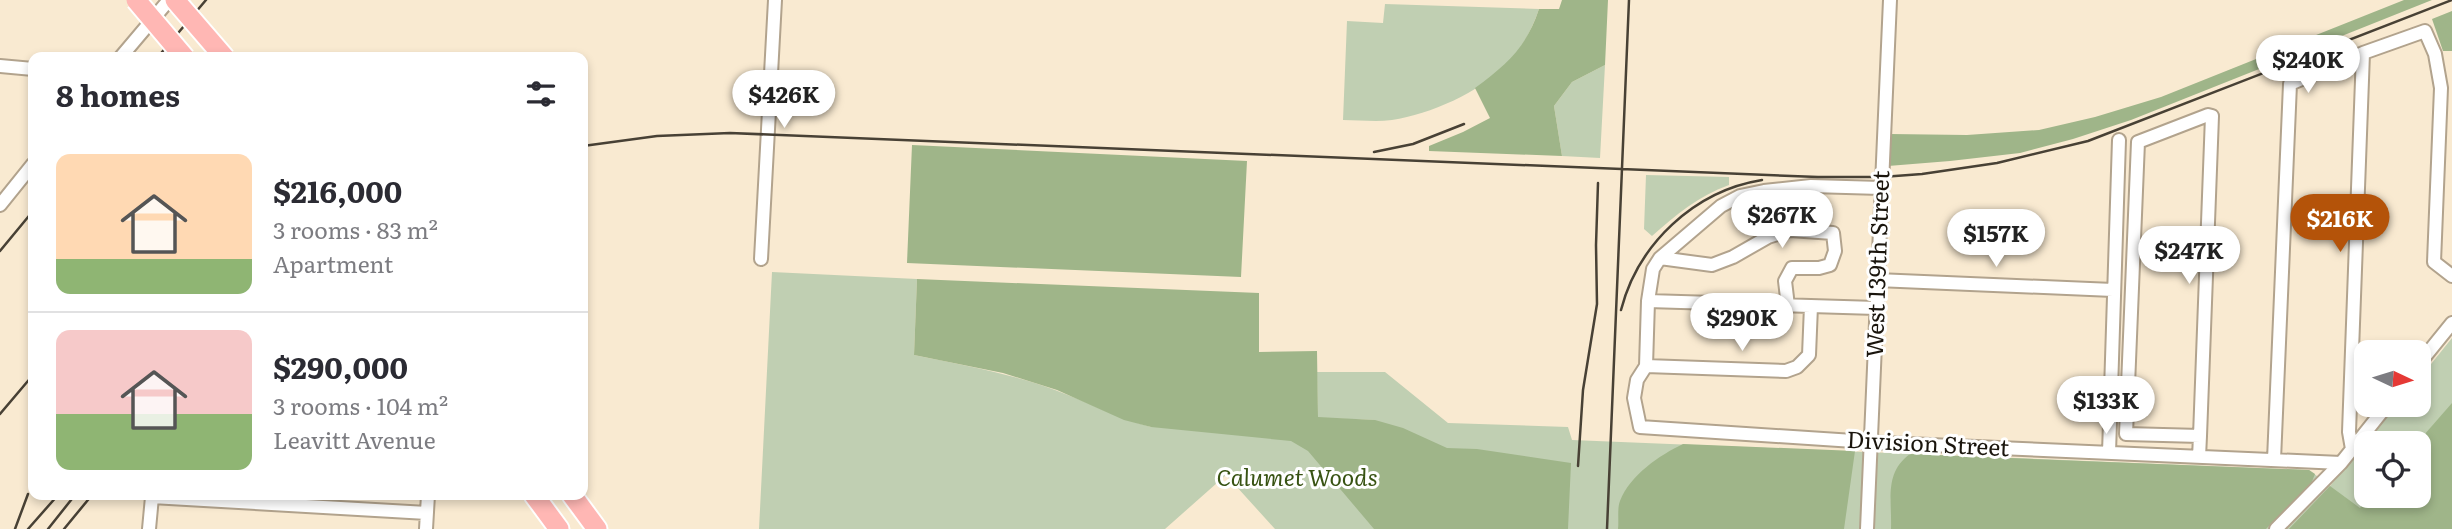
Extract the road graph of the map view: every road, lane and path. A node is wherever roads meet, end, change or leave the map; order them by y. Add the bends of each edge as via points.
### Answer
1 (136, 0) edge
2 (169, 0) edge
3 (175, 0) edge
4 (775, 0) edge
5 (1890, 0) edge
6 (125, 52) edge
7 (180, 52) edge
8 (220, 52) edge
9 (2363, 53) junction
10 (0, 66) edge
11 (28, 69) edge
12 (2119, 140) dead end
13 (28, 170) edge
14 (1881, 188) junction
15 (0, 205) edge
16 (1660, 258) junction
17 (761, 259) dead end
18 (2452, 276) edge
19 (1877, 280) junction
20 (2113, 290) junction
21 (1648, 301) junction
22 (1788, 306) junction
23 (1811, 306) junction
24 (1876, 308) junction
25 (2452, 323) edge
26 (2431, 349) edge
27 (1646, 366) junction
28 (2378, 417) edge
29 (2200, 436) junction
30 (1870, 442) junction
31 (2352, 449) junction
32 (2109, 453) junction
33 (2199, 457) junction
34 (2274, 460) junction
35 (2341, 463) junction
36 (152, 500) edge
37 (204, 500) edge
38 (428, 500) edge
39 (538, 500) edge
40 (576, 500) edge
41 (427, 513) junction
42 (149, 529) edge
43 (426, 529) edge
44 (559, 529) edge
45 (597, 529) edge
46 (1867, 529) edge
47 (2276, 529) edge

1 - 7 highway, bridge
2 - 6 street
3 - 8 highway, bridge
4 - 17 street
5 - 14 street, West 139th Street
9 - 18 street via 2425,30 2430,40 2441,88 2434,262
9 - 31 street
9 - 34 street via 2290,85
10 - 11 street
12 - 20 street
13 - 15 street
14 - 16 street via 1811,187 1740,196 1721,206
14 - 19 street, West 139th Street
16 - 21 street via 1653,269
16 - 22 street via 1712,265 1790,230 1833,233 1835,251 1830,265 1793,268 1784,281
19 - 20 street
19 - 24 street, West 139th Street
20 - 32 street
21 - 22 street
21 - 27 street
22 - 23 street
23 - 24 street
23 - 27 street via 1809,355 1797,367 1786,371
24 - 30 street, West 139th Street
25 - 26 street
27 - 30 street, Division Street via 1637,380 1634,398 1640,427
28 - 31 street
29 - 29 street via 2126,433 2138,142 2208,115 2212,116
29 - 33 street
30 - 32 street, Division Street
30 - 46 street, West 139th Street
31 - 35 street
32 - 33 street, Division Street
33 - 34 street, Division Street
34 - 35 street, Division Street
35 - 47 street
36 - 42 street
37 - 41 street
38 - 41 street
39 - 44 highway
40 - 45 highway
41 - 43 street

